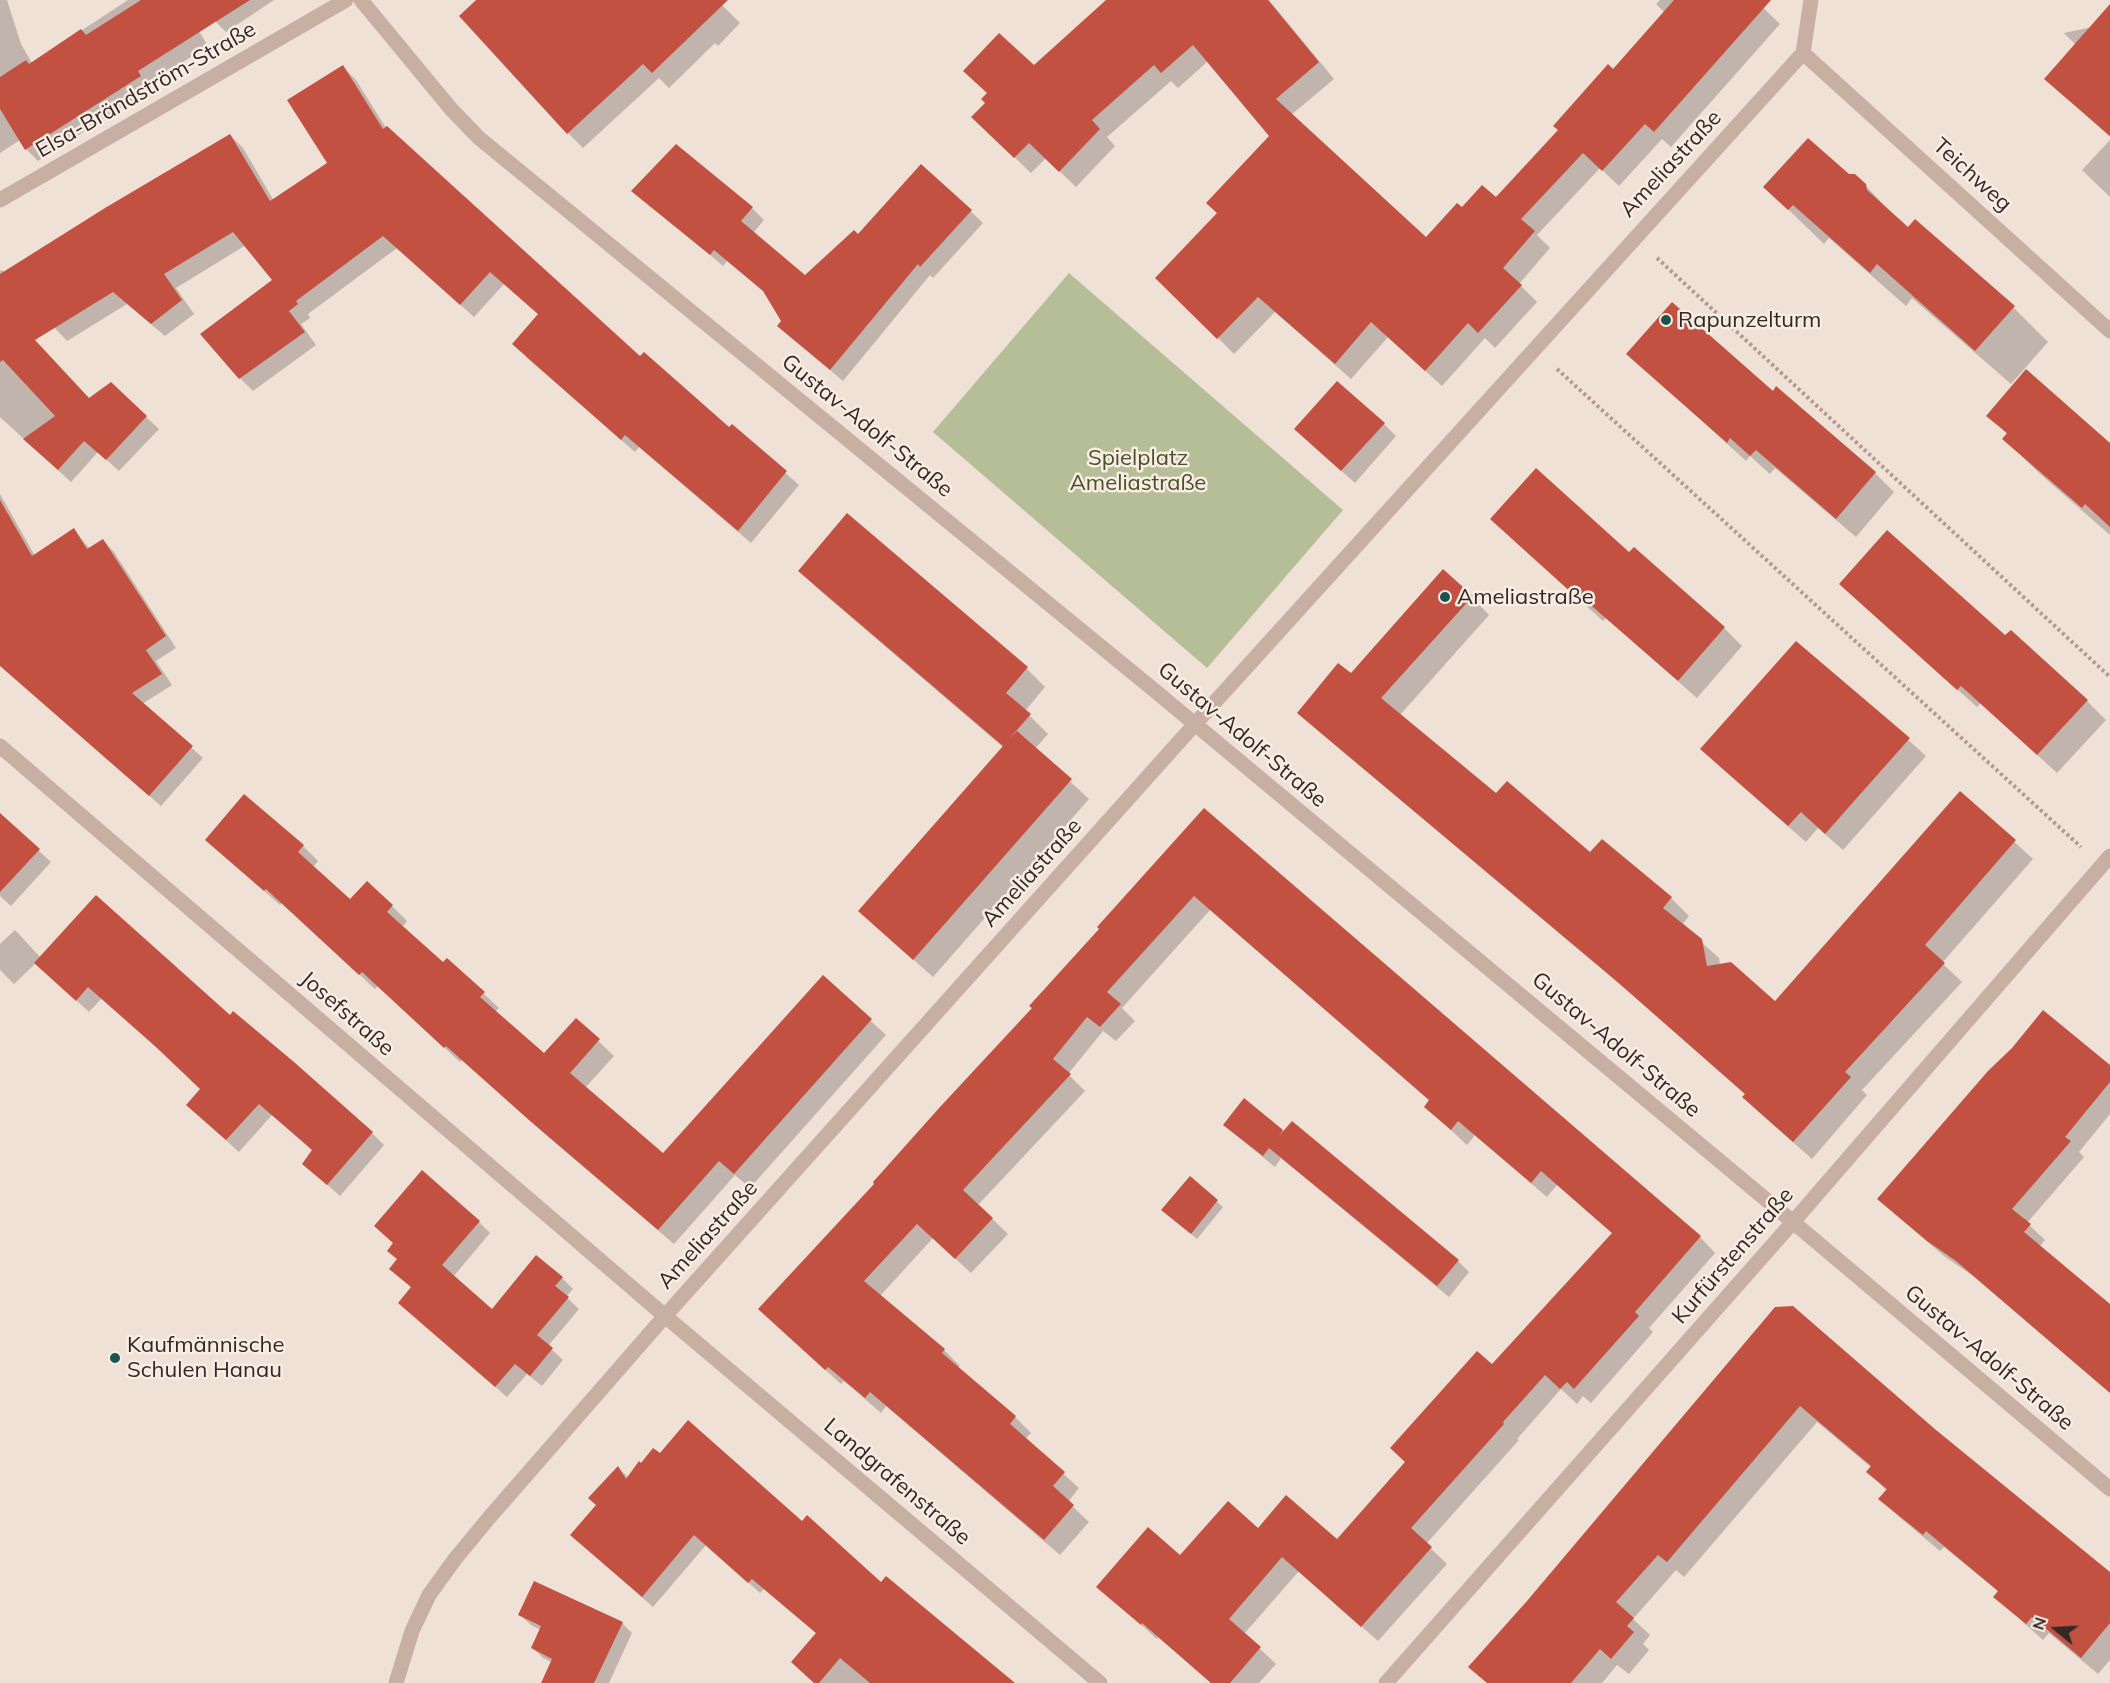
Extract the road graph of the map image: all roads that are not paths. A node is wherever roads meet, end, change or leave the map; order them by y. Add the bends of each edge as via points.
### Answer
1 (346, 0) edge
2 (361, 0) edge
3 (1811, 0) edge
4 (1803, 53) junction
5 (0, 201) edge
6 (2110, 331) edge
7 (1195, 724) junction
8 (0, 746) edge
9 (2106, 861) edge
10 (1793, 1222) junction
11 (665, 1316) junction
12 (2110, 1490) edge
13 (396, 1683) edge
14 (1100, 1683) edge
15 (1386, 1683) edge

1 - 5 street, Elsa-Brändström-Straße
2 - 7 street, Gustav-Adolf-Straße via 479,138
3 - 4 street
4 - 6 street, Teichweg
4 - 7 street, Ameliastraße
7 - 10 street, Gustav-Adolf-Straße
7 - 11 street, Ameliastraße
8 - 11 street, Josefstraße
9 - 10 street, Kurfürstenstraße
10 - 12 street, Gustav-Adolf-Straße
10 - 15 street, Kurfürstenstraße
11 - 13 street, Ameliastraße via 455,1559 429,1595 412,1631
11 - 14 street, Landgrafenstraße

